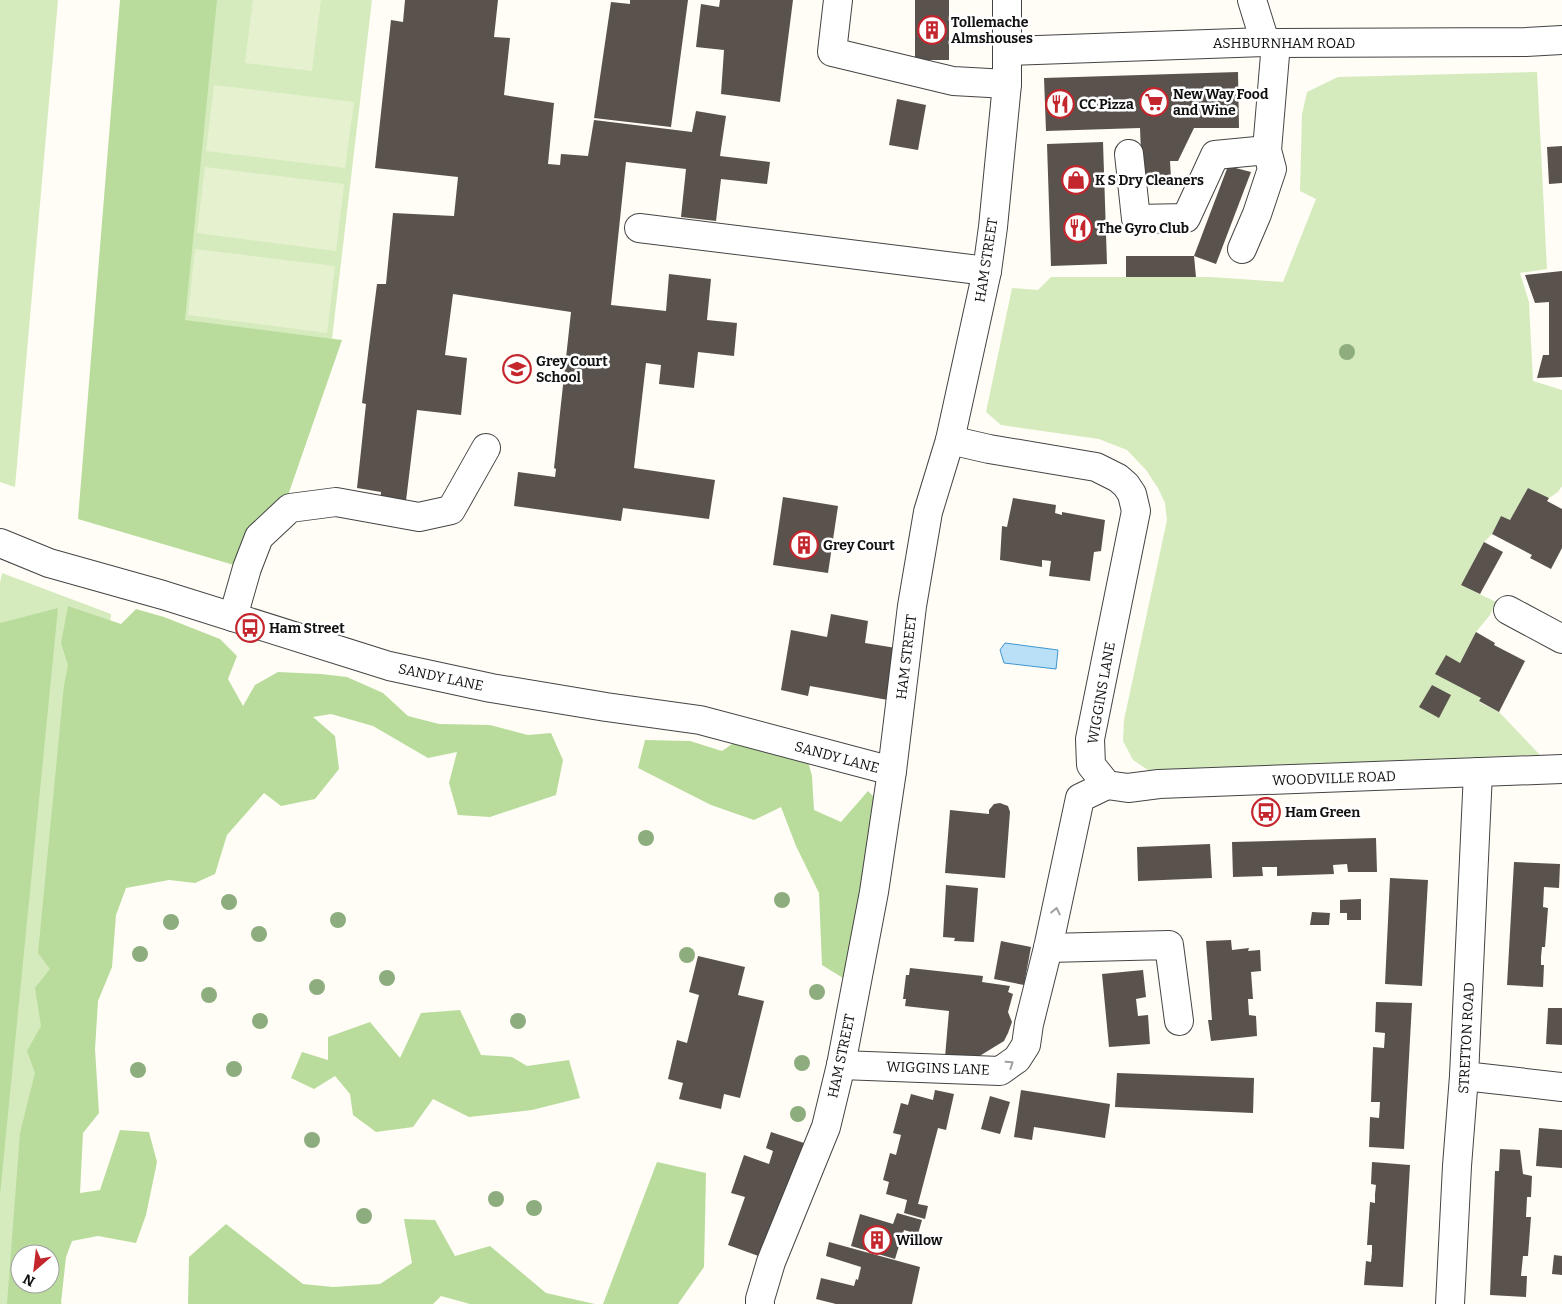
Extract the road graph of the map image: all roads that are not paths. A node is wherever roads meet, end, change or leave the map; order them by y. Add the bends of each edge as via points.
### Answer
1 (838, 0) edge
2 (1007, 0) edge
3 (1252, 0) edge
4 (1562, 40) edge
5 (1271, 42) junction
6 (1007, 51) junction
7 (1007, 84) junction
8 (1267, 150) junction
9 (1129, 154) dead end
10 (639, 228) dead end
11 (1242, 249) dead end
12 (987, 271) junction
13 (950, 440) junction
14 (486, 448) dead end
15 (0, 543) edge
16 (1508, 610) dead end
17 (233, 618) junction
18 (1562, 639) edge
19 (1562, 769) edge
20 (892, 771) junction
21 (1478, 772) junction
22 (1107, 785) junction
23 (1048, 948) junction
24 (1179, 1021) dead end
25 (841, 1065) junction
26 (1464, 1076) junction
27 (1562, 1087) edge
28 (760, 1304) edge
29 (1450, 1304) edge

1 - 7 street via 832,52 953,81
2 - 6 street, HAM STREET
3 - 5 street
4 - 5 street, ASHBURNHAM ROAD
5 - 6 street, ASHBURNHAM ROAD
5 - 8 street
6 - 7 street, HAM STREET
7 - 12 street, HAM STREET
8 - 9 street via 1215,155 1186,218 1136,219
8 - 11 street via 1272,169
10 - 12 street
12 - 13 street, HAM STREET
13 - 20 street, HAM STREET via 928,512 912,606
13 - 22 street, WIGGINS LANE via 1096,467 1118,478 1132,494 1136,511 1090,739 1091,765
14 - 17 street via 451,510 419,517 336,502 290,508 259,537
15 - 17 street, SANDY LANE via 49,563
16 - 18 street
17 - 20 street, SANDY LANE via 389,666 492,688 700,720
19 - 21 street, WOODVILLE ROAD
20 - 25 street, HAM STREET via 874,892
21 - 22 street, WOODVILLE ROAD via 1159,784 1128,788
21 - 26 street, STRETTON ROAD
23 -> 22 street, WIGGINS LANE via 1080,798
23 - 24 street via 1169,946
25 -> 23 street, WIGGINS LANE via 1000,1071 1017,1059 1026,1046
25 - 28 street, HAM STREET via 826,1127 771,1262
26 - 27 street
26 - 29 street, STRETTON ROAD

